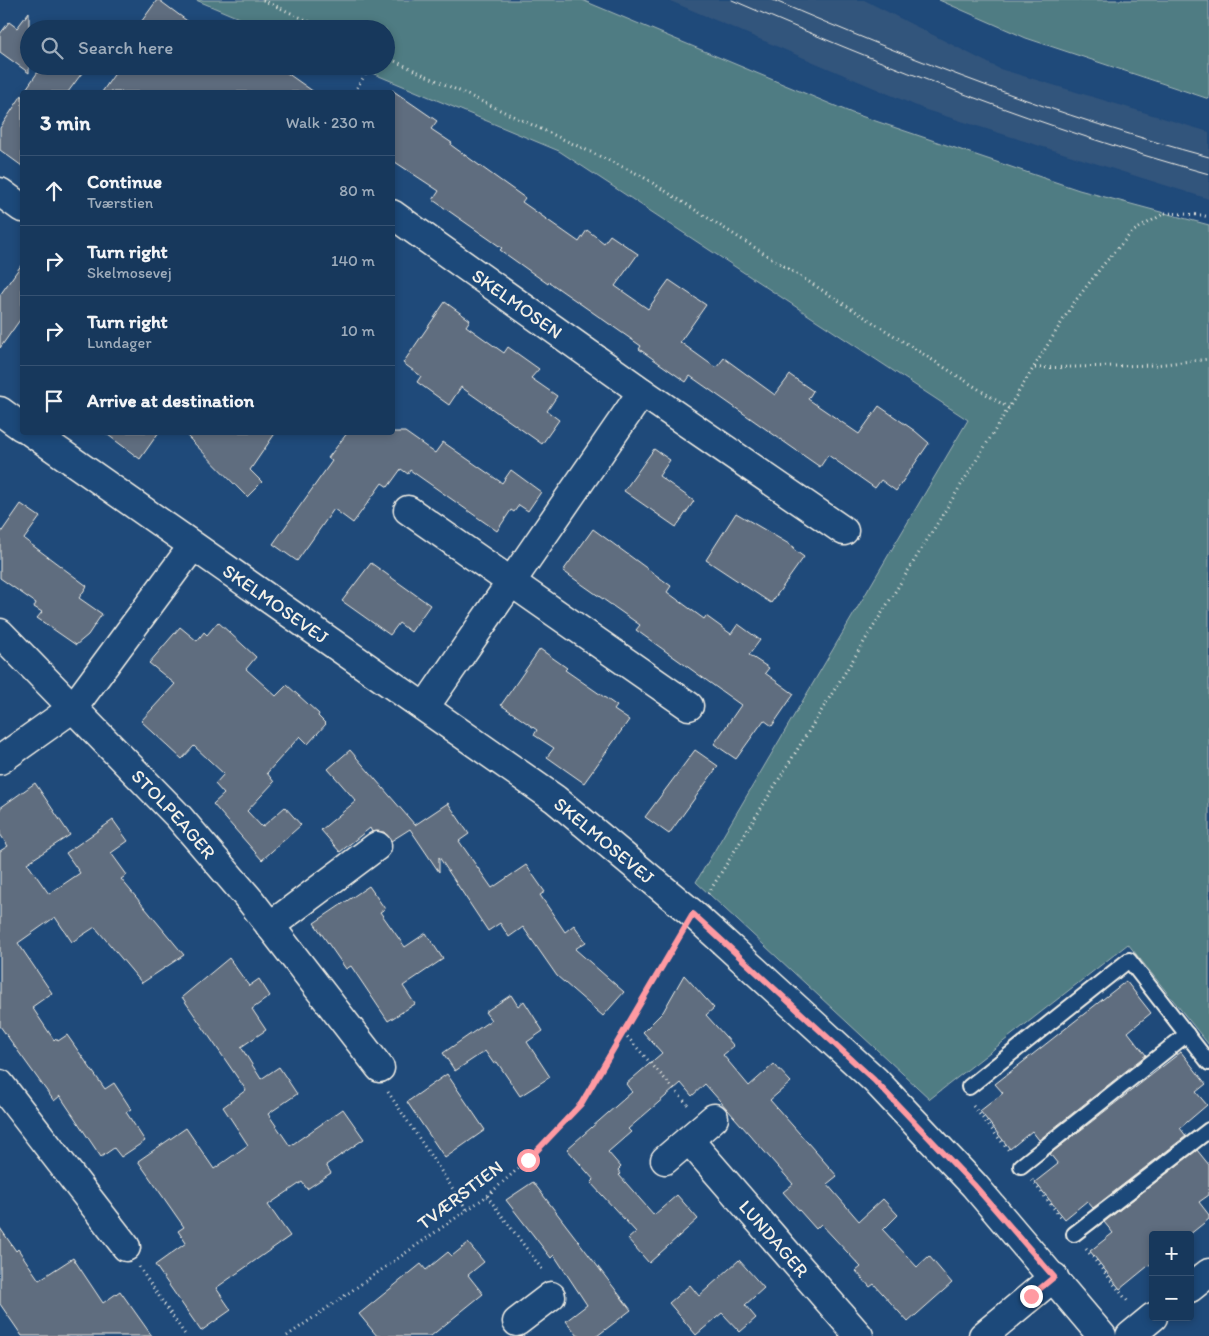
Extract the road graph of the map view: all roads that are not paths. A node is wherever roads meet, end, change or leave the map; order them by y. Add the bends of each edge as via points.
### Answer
1 (0, 192) edge
2 (20, 207) edge
3 (395, 216) edge
4 (642, 392) junction
5 (0, 411) edge
6 (20, 426) edge
7 (35, 435) edge
8 (408, 510) dead end
9 (844, 531) dead end
10 (192, 547) junction
11 (512, 581) junction
12 (0, 633) edge
13 (689, 706) dead end
14 (425, 707) junction
15 (73, 708) junction
16 (0, 760) edge
17 (376, 846) dead end
18 (270, 926) junction
19 (1186, 1034) junction
20 (1209, 1063) edge
21 (380, 1068) road end
22 (0, 1084) edge
23 (969, 1086) road end
24 (1209, 1130) edge
25 (665, 1160) dead end
26 (1021, 1166) road end
27 (1074, 1234) road end
28 (126, 1247) road end
29 (1209, 1273) edge
30 (1054, 1277) junction
31 (1194, 1285) edge
32 (551, 1296) road end
33 (519, 1324) edge
34 (859, 1336) edge
35 (983, 1336) edge
36 (1102, 1336) edge

1 - 2 street
3 - 4 street, SKELMOSEN
4 - 9 street, SKELMOSEN
4 - 11 street
5 - 6 street
7 - 10 street, SKELMOSEVEJ
8 - 11 street
10 - 14 street, SKELMOSEVEJ
10 - 15 street
11 - 13 street
11 - 14 street
12 - 15 street, STOLPEAGER
14 - 30 street, SKELMOSEVEJ via 555,799 693,914 874,1080 974,1185
15 - 16 street
15 - 18 street, STOLPEAGER via 169,806
17 - 18 street
18 - 21 street, STOLPEAGER
19 - 20 lane
19 - 23 lane via 1129,960
19 - 26 lane
22 - 28 street
24 - 27 lane
25 - 34 street, LUNDAGER via 703,1127
29 - 31 street
30 - 35 street
30 - 36 street, SKELMOSEVEJ
32 - 33 street

